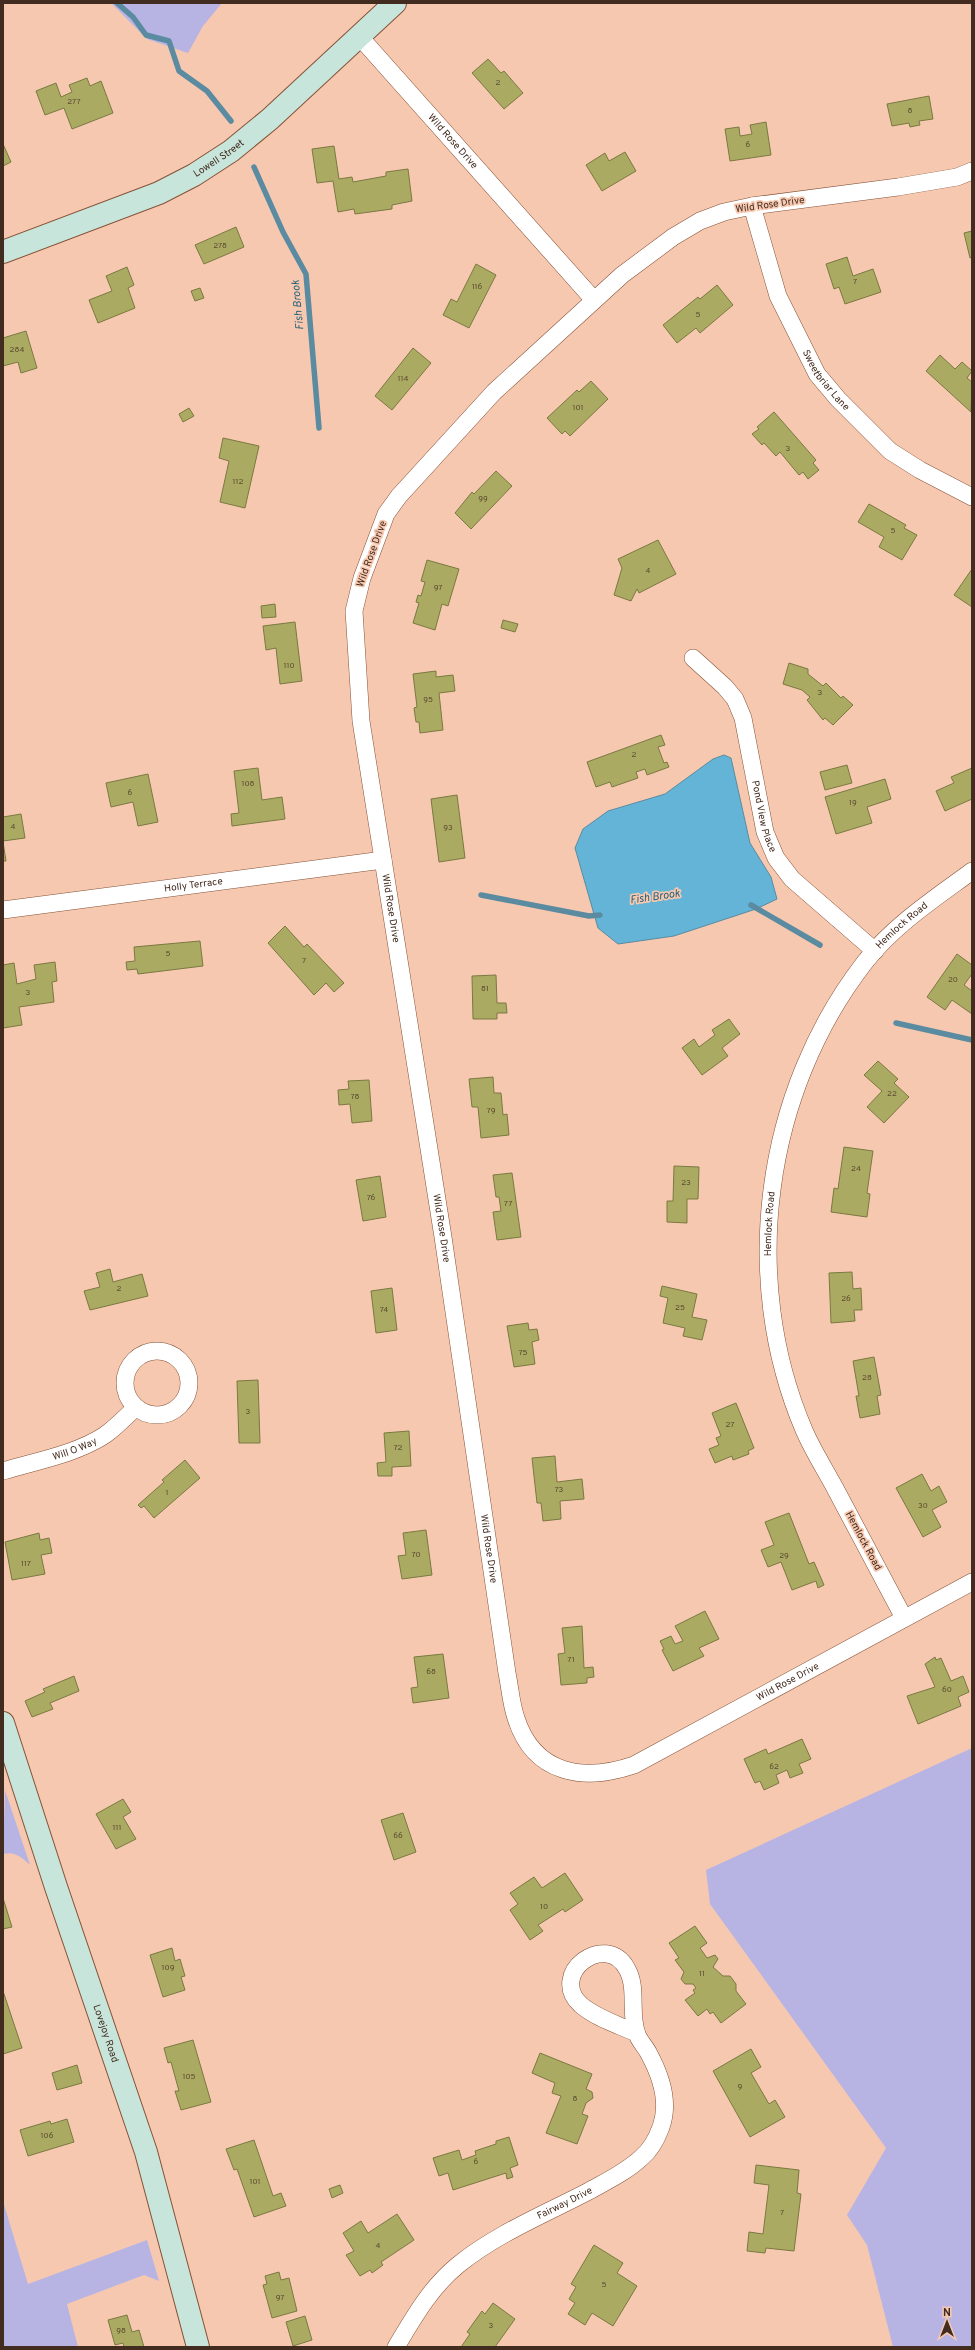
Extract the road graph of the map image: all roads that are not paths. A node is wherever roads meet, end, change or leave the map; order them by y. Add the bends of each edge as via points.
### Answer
1 (395, 3) edge
2 (359, 36) junction
3 (972, 171) edge
4 (752, 206) junction
5 (3, 252) edge
6 (594, 300) junction
7 (972, 497) edge
8 (693, 658) dead end
9 (383, 860) junction
10 (972, 872) edge
11 (3, 910) edge
12 (875, 951) junction
13 (135, 1408) dead end
14 (3, 1471) edge
15 (972, 1582) edge
16 (904, 1618) junction
17 (3, 1723) edge
18 (636, 2033) junction
19 (198, 2347) edge
20 (396, 2347) edge

1 - 2 main road, Lowell Street
2 - 5 main road, Lowell Street via 270,120 231,151 194,175 159,193
2 - 6 street, Wild Rose Drive
3 - 4 street, Wild Rose Drive via 956,177 898,187
4 - 6 street, Wild Rose Drive via 700,221 673,237 622,275
4 - 7 street, Sweetbriar Lane via 778,296 817,374 890,451
6 - 9 street, Wild Rose Drive via 494,392 398,496 386,514 362,578 354,611 360,706
8 - 12 street, Pond View Place via 735,699 742,718 765,832 776,858 792,879
9 - 11 street, Holly Terrace
9 - 16 street, Wild Rose Drive via 443,1237 507,1673 516,1718 524,1738 558,1769 590,1774 611,1772 634,1764
10 - 12 street, Hemlock Road via 895,930
12 - 16 street, Hemlock Road via 839,999 819,1033 787,1113 774,1175 768,1235 772,1310 784,1370 804,1430
13 - 14 street, Will O Way via 114,1428 95,1440
15 - 16 street, Wild Rose Drive
17 - 19 main road, Lovejoy Road via 58,1895 146,2152
18 - 18 street, Fairway Drive via 588,2010 578,2002 571,1984 574,1971 582,1961 594,1955 607,1954 624,1964 630,1975
18 - 20 street, Fairway Drive via 650,2056 664,2096 662,2123 651,2147 642,2158 620,2174 494,2241 458,2265 428,2295

